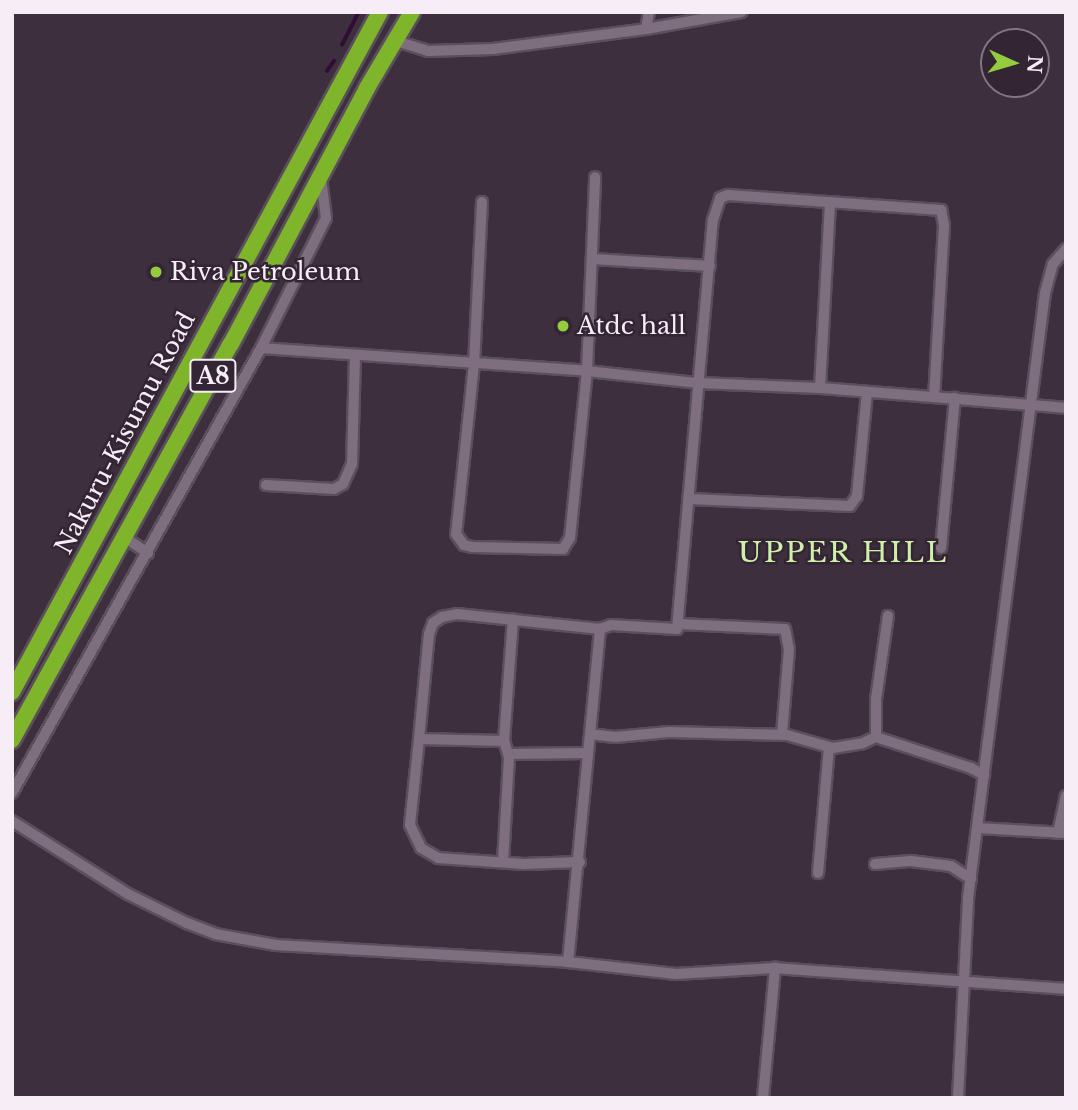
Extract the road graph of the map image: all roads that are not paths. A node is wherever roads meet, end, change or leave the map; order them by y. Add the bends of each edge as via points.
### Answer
1 (380, 12) edge
2 (412, 12) edge
3 (649, 12) edge
4 (741, 12) edge
5 (646, 29) junction
6 (396, 41) junction
7 (595, 177) dead end
8 (321, 178) junction
9 (482, 202) dead end
10 (830, 202) junction
11 (1066, 249) edge
12 (593, 259) junction
13 (710, 266) junction
14 (261, 348) junction
15 (355, 356) junction
16 (474, 364) junction
17 (587, 371) junction
18 (698, 383) junction
19 (820, 388) junction
20 (867, 392) junction
21 (934, 396) junction
22 (955, 398) junction
23 (1031, 406) junction
24 (1066, 408) edge
25 (266, 485) dead end
26 (690, 499) junction
27 (124, 537) junction
28 (941, 548) dead end
29 (148, 554) junction
30 (888, 616) dead end
31 (513, 619) junction
32 (679, 624) junction
33 (600, 629) junction
34 (12, 692) edge
35 (590, 734) junction
36 (782, 735) junction
37 (876, 737) junction
38 (419, 739) junction
39 (12, 740) edge
40 (504, 741) junction
41 (829, 748) junction
42 (588, 753) junction
43 (508, 754) junction
44 (984, 775) junction
45 (12, 793) edge
46 (1065, 801) edge
47 (12, 821) edge
48 (977, 828) junction
49 (1062, 833) edge
50 (503, 862) junction
51 (580, 862) junction
52 (875, 864) dead end
53 (818, 873) dead end
54 (971, 879) junction
55 (568, 962) junction
56 (775, 968) junction
57 (962, 980) junction
58 (1066, 989) edge
59 (763, 1098) edge
60 (958, 1098) edge

1 - 34 highway, Nakuru-Kisumu Road / A8
2 - 6 highway, Nakuru-Kisumu Road / A8
3 - 5 street
4 - 5 street
5 - 6 street via 453,52 428,51
6 - 8 highway, Nakuru-Kisumu Road / A8
7 - 12 street
8 - 14 street via 326,218
8 - 27 highway, Nakuru-Kisumu Road / A8
9 - 16 street
10 - 13 street via 720,198
10 - 19 street
10 - 21 street via 938,208 942,212
11 - 23 street via 1053,264 1045,293
12 - 13 street
12 - 17 street
13 - 18 street
14 - 15 street
14 - 29 street
15 - 16 street
15 - 25 street via 352,464 343,484 334,489
16 - 17 street
16 - 17 street via 456,526 464,545 486,548 553,551 567,545
17 - 18 street
18 - 19 street
18 - 26 street
19 - 20 street
20 - 21 street
20 - 26 street via 857,496 850,506
21 - 22 street
22 - 23 street
22 - 28 street
23 - 24 street
23 - 44 street
26 - 32 street
27 - 29 street
27 - 39 highway, Nakuru-Kisumu Road / A8
29 - 45 street
30 - 37 street via 876,699
31 - 33 street
31 - 38 street via 451,614 433,623
31 - 40 street
32 - 33 street via 672,630 611,625
32 - 36 street via 785,629 789,649
33 - 35 street
35 - 36 street
35 - 42 street
36 - 41 street via 800,736
37 - 41 street
37 - 44 street
38 - 40 street
38 - 50 street via 410,825 421,848 438,858
40 - 43 street
41 - 53 street
42 - 43 street
42 - 51 street
43 - 50 street
44 - 48 street
46 - 49 street
47 - 55 street via 128,894 215,934 276,945
48 - 49 street
48 - 54 street
50 - 51 street
51 - 55 street
52 - 54 street via 911,861 951,866
54 - 57 street
55 - 56 street via 676,974
56 - 57 street
56 - 59 street
57 - 58 street
57 - 60 street

